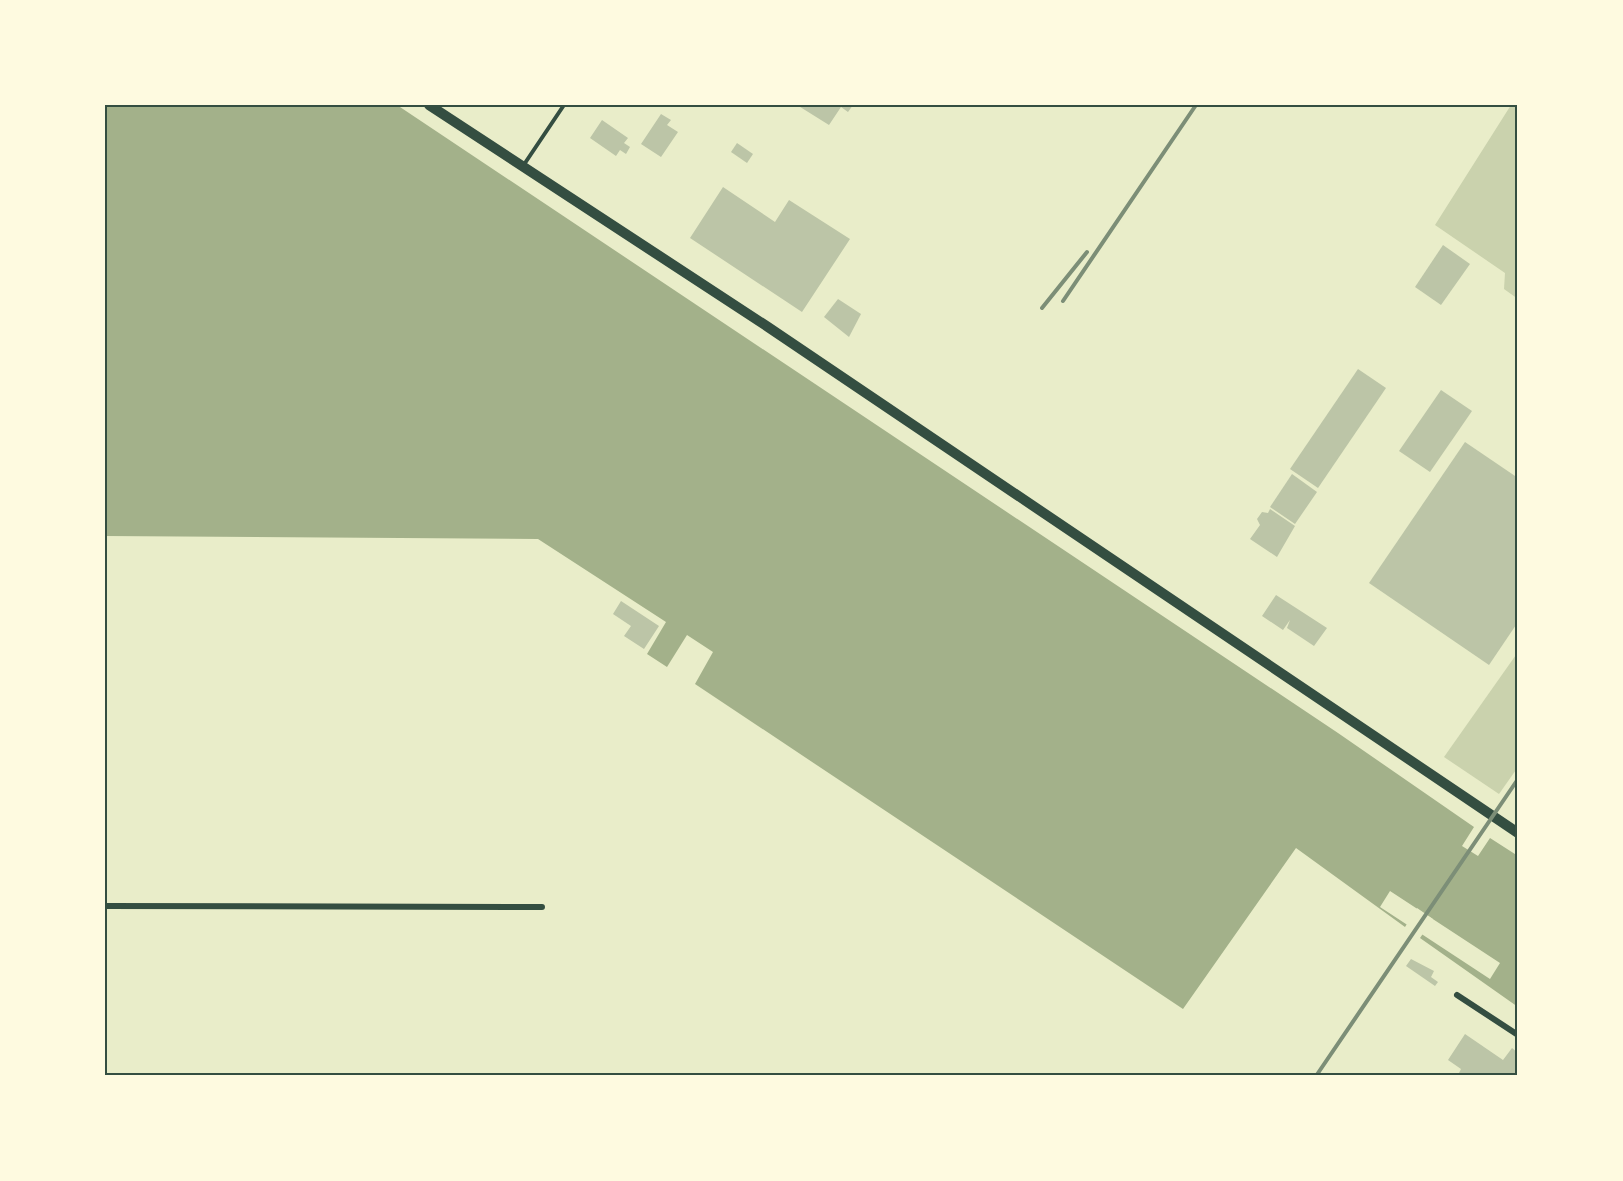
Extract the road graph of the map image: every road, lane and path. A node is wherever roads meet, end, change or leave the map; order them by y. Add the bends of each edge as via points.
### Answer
1 (429, 105) edge
2 (564, 105) edge
3 (522, 166) junction
4 (1518, 832) edge
5 (105, 906) edge
6 (542, 907) dead end
7 (1457, 995) dead end
8 (1518, 1035) edge

1 - 3 street
2 - 3 lane
3 - 4 street
5 - 6 street
7 - 8 street

